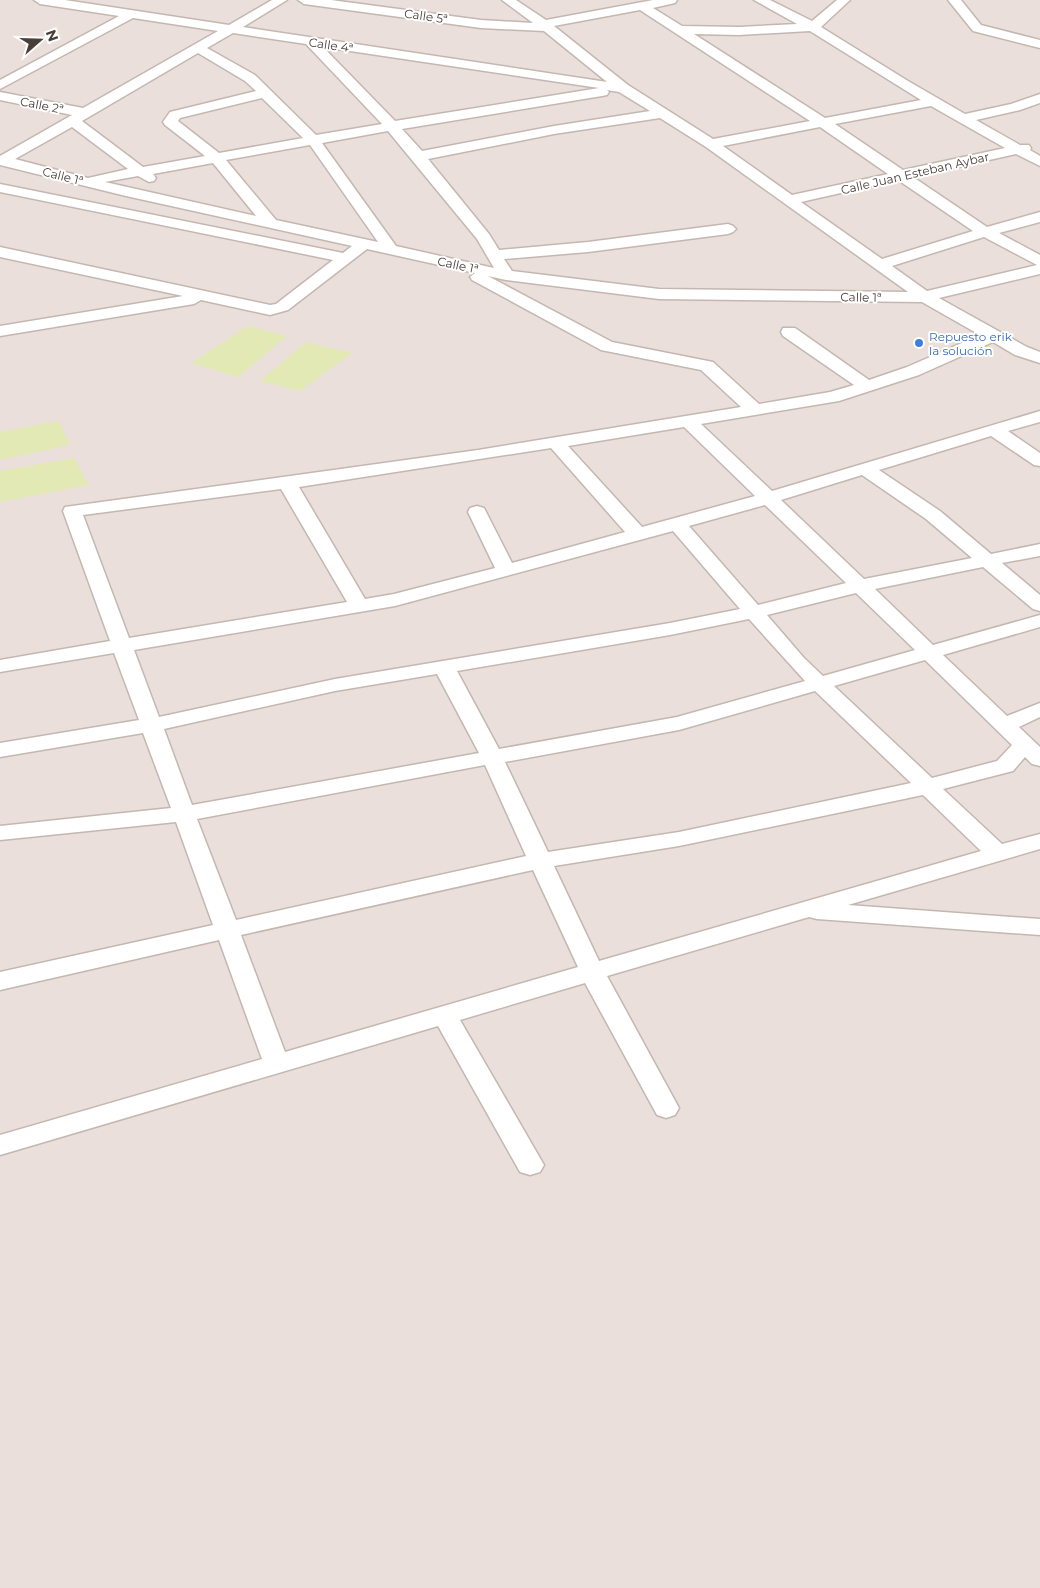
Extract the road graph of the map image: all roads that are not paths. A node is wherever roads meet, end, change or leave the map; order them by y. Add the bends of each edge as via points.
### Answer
1 (40, 0) edge
2 (281, 0) edge
3 (304, 0) edge
4 (508, 0) edge
5 (671, 0) edge
6 (760, 0) edge
7 (844, 0) edge
8 (954, 0) edge
9 (643, 7) junction
10 (131, 14) junction
11 (546, 26) junction
12 (813, 26) junction
13 (229, 30) junction
14 (679, 30) junction
15 (311, 42) junction
16 (1040, 44) edge
17 (198, 48) junction
18 (0, 85) edge
19 (623, 88) junction
20 (265, 93) junction
21 (0, 96) edge
22 (1040, 98) edge
23 (935, 101) junction
24 (85, 113) junction
25 (662, 113) junction
26 (965, 118) junction
27 (72, 120) junction
28 (823, 122) junction
29 (392, 126) junction
30 (313, 140) junction
31 (711, 144) junction
32 (1040, 145) edge
33 (1018, 150) junction
34 (418, 156) junction
35 (217, 158) junction
36 (1, 160) edge
37 (1040, 162) edge
38 (142, 172) junction
39 (901, 176) junction
40 (85, 182) junction
41 (0, 188) edge
42 (789, 200) junction
43 (174, 202) junction
44 (1040, 217) edge
45 (270, 224) junction
46 (728, 229) dead end
47 (985, 232) junction
48 (364, 244) junction
49 (391, 250) junction
50 (0, 252) edge
51 (495, 255) junction
52 (346, 258) junction
53 (36, 260) junction
54 (1040, 261) edge
55 (453, 264) junction
56 (882, 264) junction
57 (0, 266) edge
58 (1040, 269) edge
59 (506, 275) junction
60 (205, 297) junction
61 (925, 297) junction
62 (0, 331) edge
63 (789, 332) dead end
64 (994, 335) junction
65 (1040, 345) edge
66 (1021, 350) junction
67 (1040, 358) edge
68 (867, 386) junction
69 (755, 410) junction
70 (1040, 416) edge
71 (687, 420) junction
72 (994, 430) junction
73 (555, 442) junction
74 (1040, 461) edge
75 (865, 469) junction
76 (287, 483) junction
77 (768, 498) junction
78 (477, 512) dead end
79 (677, 524) junction
80 (638, 535) junction
81 (1040, 550) edge
82 (988, 560) junction
83 (506, 571) junction
84 (860, 586) junction
85 (1040, 605) edge
86 (359, 606) junction
87 (754, 612) junction
88 (1040, 620) edge
89 (122, 646) junction
90 (928, 651) junction
91 (0, 666) edge
92 (444, 667) junction
93 (820, 684) junction
94 (1040, 710) edge
95 (151, 724) junction
96 (1004, 725) junction
97 (0, 750) edge
98 (1032, 751) edge
99 (492, 758) junction
100 (925, 787) junction
101 (184, 814) junction
102 (0, 833) edge
103 (1040, 841) edge
104 (997, 853) junction
105 (539, 860) junction
106 (804, 910) junction
107 (1040, 927) edge
108 (227, 930) junction
109 (592, 972) junction
110 (0, 981) edge
111 (444, 1015) junction
112 (277, 1064) junction
113 (666, 1108) dead end
114 (0, 1145) edge
115 (530, 1165) dead end

1 - 10 street, Calle 4ª
2 - 13 street
3 - 11 street, Calle 5ª via 481,24
4 - 11 street
5 - 9 street, Calle 5ª
6 - 12 street
7 - 12 street
8 - 16 street via 977,28
9 - 11 street, Calle 5ª
9 - 14 street
10 - 13 street, Calle 4ª
10 - 18 street
11 - 19 street
12 - 14 street via 739,31
12 - 23 street
13 - 15 street, Calle 4ª
13 - 17 street
14 - 28 street
15 - 19 street, Calle 4ª
15 - 29 street
17 - 20 street via 250,78
17 - 24 street
19 - 25 street
19 - 29 street
20 - 30 street
20 - 35 street via 172,118 170,122
21 - 24 street, Calle 2ª
22 - 26 street
23 - 26 street
23 - 28 street
24 - 27 street
25 - 31 street
25 - 34 street
26 - 33 street
27 - 36 street
27 - 38 street
28 - 31 street
28 - 39 street
29 - 30 street
29 - 34 street
30 - 35 street
30 - 49 street
31 - 42 street
32 - 33 street, Calle Juan Esteban Aybar
33 - 37 street
33 - 39 street, Calle Juan Esteban Aybar
34 - 51 street via 484,236
35 - 38 street
35 - 45 street
36 - 40 street, Calle 1ª
38 - 40 street
38 - 43 street
39 - 42 street, Calle Juan Esteban Aybar
39 - 47 street
40 - 43 street, Calle 1ª
41 - 52 street
42 - 56 street
43 - 45 street, Calle 1ª
44 - 47 street
45 - 48 street, Calle 1ª
46 - 51 street
47 - 54 street
47 - 56 street
48 - 49 street, Calle 1ª
48 - 52 street
49 - 55 street, Calle 1ª
50 - 53 street
51 - 59 street
52 - 60 street via 275,310
53 - 57 street
53 - 60 street
55 - 59 street, Calle 1ª
55 - 69 street via 607,346 707,366
56 - 61 street
58 - 61 street
59 - 61 street, Calle 1ª via 659,294
60 - 62 street
61 - 64 street
63 - 68 street
64 - 66 street
64 - 68 street via 913,371
65 - 66 street
66 - 67 street
68 - 69 street via 833,397
69 - 71 street
70 - 72 street
71 - 73 street
71 - 77 street
72 - 74 street
72 - 75 street
73 - 76 street
73 - 80 street
75 - 77 street
75 - 82 street via 933,515
76 - 86 street
76 - 89 street via 72,511
77 - 79 street
77 - 84 street
78 - 83 street
79 - 80 street
79 - 87 street
80 - 83 street
81 - 82 street
82 - 84 street
82 - 85 street
83 - 86 street via 395,600
84 - 87 street
84 - 90 street
86 - 89 street
87 - 92 street
87 - 93 street
88 - 90 street
89 - 91 street
89 - 95 street
90 - 93 street
90 - 96 street
92 - 95 street via 335,685
92 - 99 street
93 - 99 street via 679,723
93 - 100 street
94 - 96 street
95 - 97 street
95 - 101 street
96 - 98 street
98 - 100 street via 1004,766
99 - 101 street
99 - 105 street
100 - 104 street
100 - 105 street via 679,840
101 - 102 street
101 - 108 street
103 - 104 street
104 - 106 street
105 - 108 street
105 - 109 street
106 - 107 street
106 - 109 street
108 - 110 street
108 - 112 street
109 - 111 street
109 - 113 street
111 - 112 street
111 - 115 street
112 - 114 street

